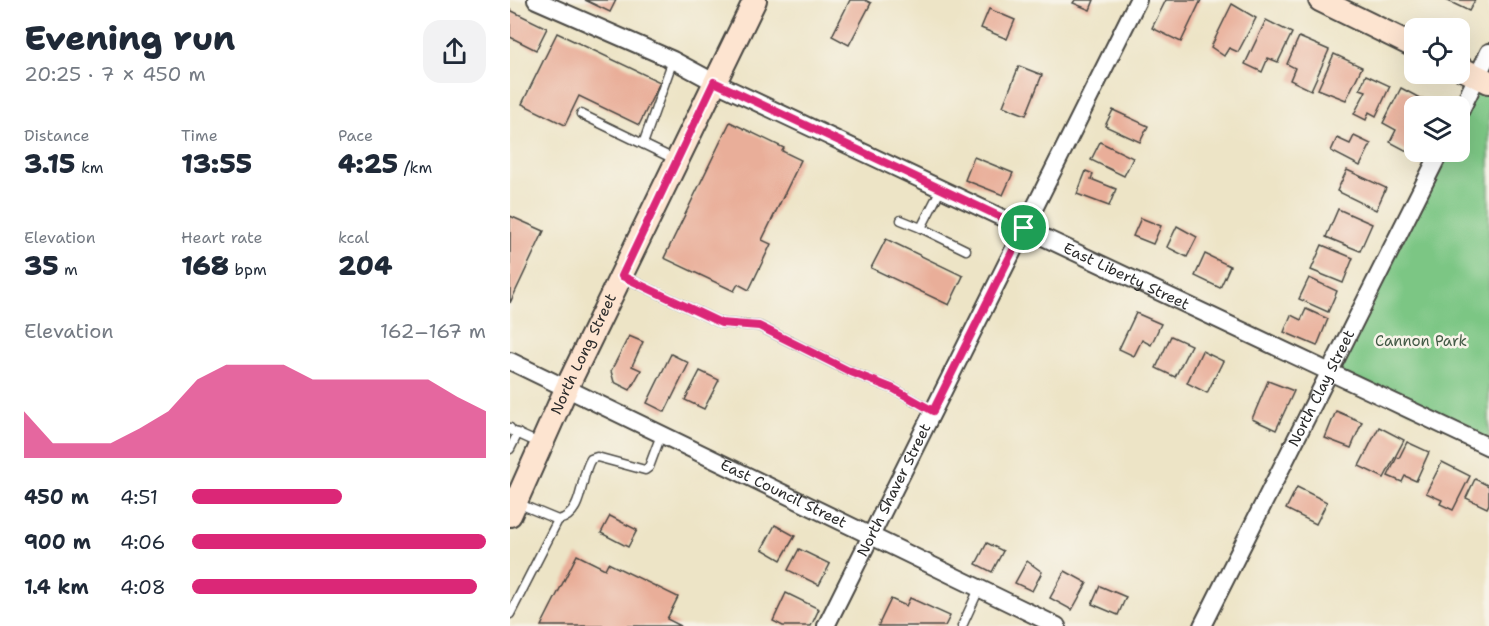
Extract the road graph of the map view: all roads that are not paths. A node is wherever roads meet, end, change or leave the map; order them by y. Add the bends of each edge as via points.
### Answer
1 (536, 0) edge
2 (755, 0) edge
3 (1138, 0) edge
4 (1320, 0) edge
5 (1404, 41) edge
6 (1489, 52) edge
7 (673, 60) junction
8 (1475, 76) edge
9 (714, 82) junction
10 (1467, 96) edge
11 (581, 114) dead end
12 (643, 144) junction
13 (676, 160) junction
14 (1435, 162) edge
15 (941, 189) junction
16 (902, 220) dead end
17 (921, 228) junction
18 (1024, 228) junction
19 (966, 250) dead end
20 (622, 276) junction
21 (510, 361) edge
22 (1329, 373) junction
23 (567, 387) junction
24 (933, 411) junction
25 (514, 431) edge
26 (661, 435) junction
27 (541, 444) junction
28 (1489, 447) edge
29 (510, 449) edge
30 (513, 504) edge
31 (558, 520) junction
32 (870, 536) junction
33 (979, 589) junction
34 (510, 614) edge
35 (1054, 625) edge
36 (826, 626) edge
37 (962, 626) edge
38 (1202, 626) edge

1 - 7 street, East Liberty Street
2 - 9 street, North Long Street
3 - 18 street, North Shaver Street
4 - 5 street
6 - 8 street
7 - 9 street, East Liberty Street
7 - 12 lane
8 - 10 street
9 - 13 street, North Long Street
9 - 15 street, East Liberty Street
11 - 12 lane
12 - 13 lane
13 - 20 street, North Long Street
14 - 22 street, North Clay Street
15 - 17 lane
15 - 18 street, East Liberty Street
16 - 17 lane
17 - 19 lane
18 - 22 street, East Liberty Street
18 - 24 street, North Shaver Street
20 - 23 street, North Long Street
20 - 24 lane via 721,323 759,326
21 - 23 street, East Council Street
22 - 28 street, East Liberty Street
22 - 38 street, North Clay Street
23 - 26 street, East Council Street
23 - 27 street, North Long Street
24 - 32 street, North Shaver Street
25 - 27 lane
25 - 29 lane
26 - 31 lane via 645,470 597,457 591,459 578,502
26 - 32 street, East Council Street
27 - 30 street, North Long Street
30 - 31 lane
31 - 34 lane
32 - 33 street, East Council Street
32 - 36 street, North Shaver Street
33 - 35 street, East Council Street
33 - 37 lane

